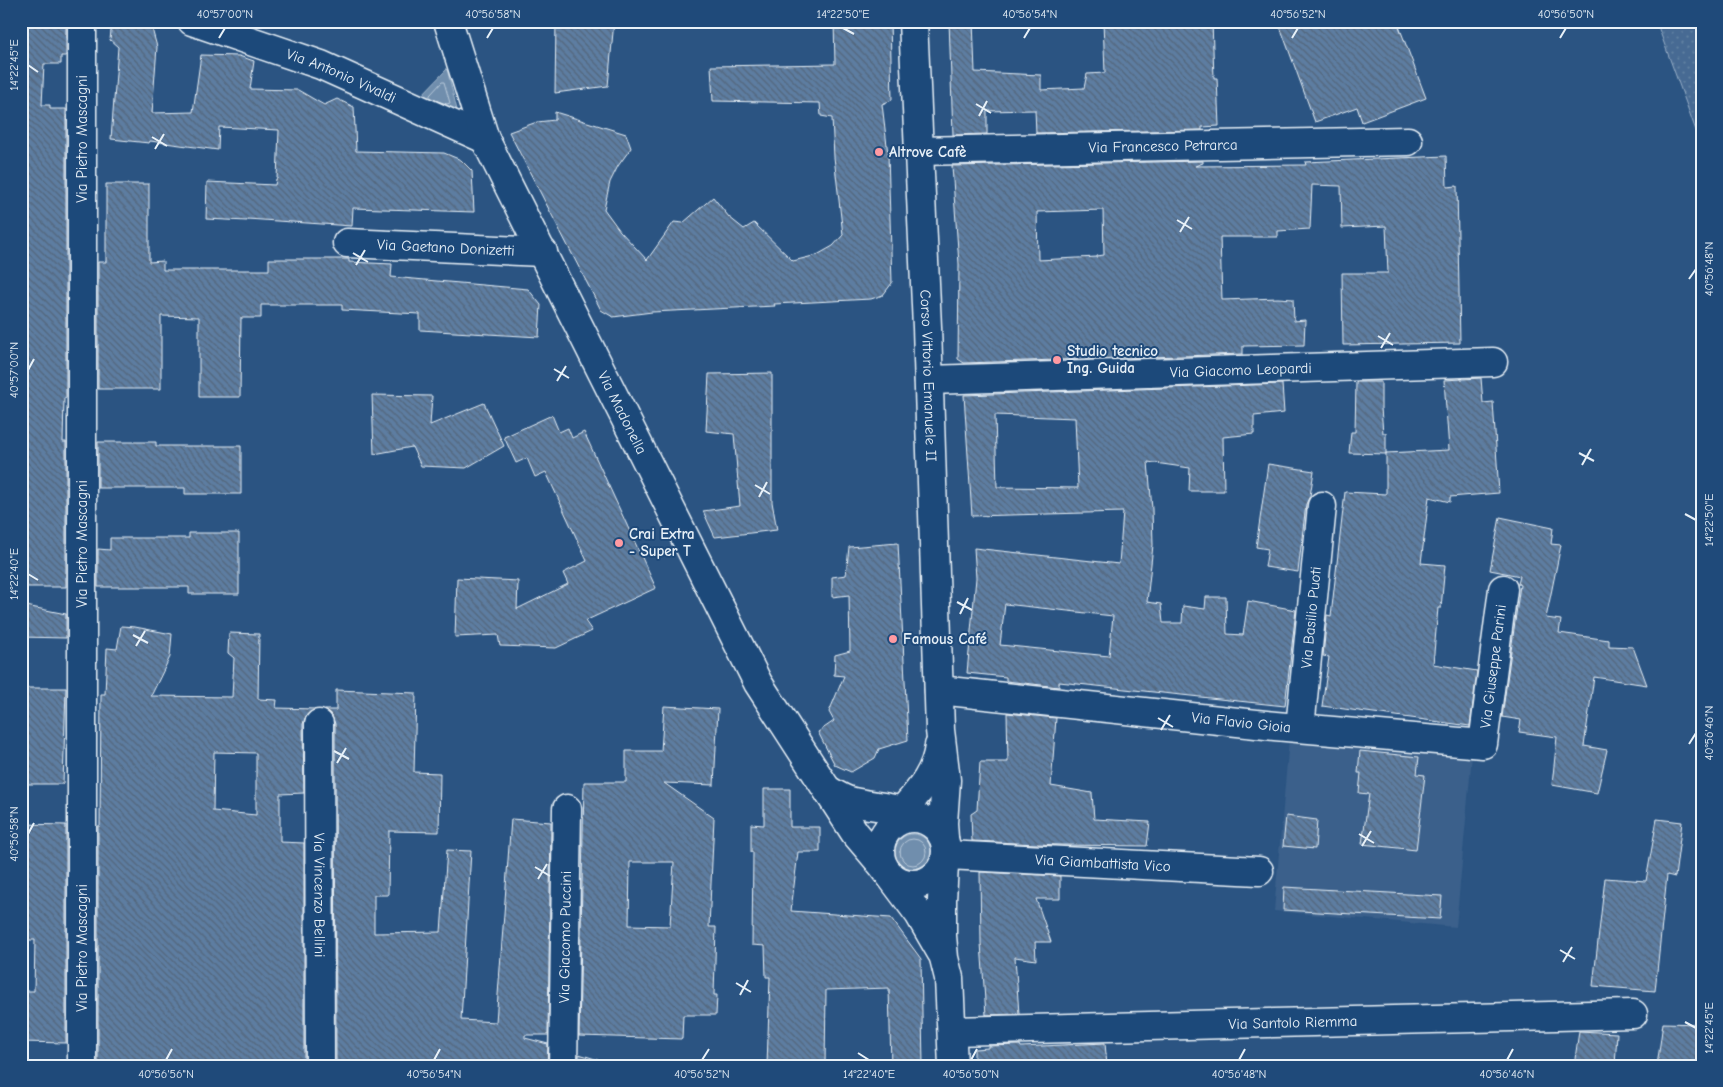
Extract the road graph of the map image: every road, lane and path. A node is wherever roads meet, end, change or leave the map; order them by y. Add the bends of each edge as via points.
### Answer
1 (82, 21) edge
2 (192, 21) edge
3 (448, 21) edge
4 (912, 21) edge
5 (485, 139) junction
6 (1408, 141) dead end
7 (918, 152) junction
8 (347, 244) dead end
9 (544, 252) junction
10 (1493, 362) dead end
11 (929, 380) junction
12 (1322, 506) dead end
13 (1503, 589) dead end
14 (939, 690) junction
15 (319, 724) dead end
16 (1300, 728) junction
17 (940, 730) junction
18 (1483, 744) joint
19 (828, 790) junction
20 (567, 809) dead end
21 (902, 819) junction
22 (945, 853) junction
23 (886, 870) junction
24 (1259, 871) dead end
25 (944, 958) junction
26 (1633, 1014) dead end
27 (952, 1031) junction
28 (82, 1066) edge
29 (320, 1066) edge
30 (563, 1066) edge
31 (953, 1066) edge

1 - 28 street, Via Pietro Mascagni
2 - 5 street, Via Antonio Vivaldi via 321,65
3 - 5 street, Via Madonella
4 - 7 street, Corso Vittorio Emanuele II
5 - 9 street, Via Madonella
6 - 7 street, Via Francesco Petrarca
7 - 11 street, Corso Vittorio Emanuele II
8 - 9 street, Via Gaetano Donizetti
9 - 19 street, Via Madonella via 758,683
10 - 11 street, Via Giacomo Leopardi
11 - 14 street, Corso Vittorio Emanuele II
12 - 16 street, Via Basilio Puoti
13 - 18 street, Via Giuseppe Parini
14 - 16 street, Via Flavio Gioia
14 - 17 street, Corso Vittorio Emanuele II
15 - 29 street, Via Vincenzo Bellini
16 - 18 street, Via Flavio Gioia
17 - 21 street, Corso Vittorio Emanuele II via 936,763
17 - 22 street, Corso Vittorio Emanuele II via 946,780
19 - 21 street via 843,799
19 - 23 street, Via Madonella via 855,834
20 - 30 street, Via Giacomo Puccini
21 - 22 street via 925,819 933,823 940,830
21 - 23 street, Corso Vittorio Emanuele II via 880,846 880,857
22 - 23 street via 938,874 918,884 898,881
22 - 24 street, Via Giambattista Vico
22 - 25 street, Corso Vittorio Emanuele II
23 - 25 street, Via Madonella via 923,920
25 - 27 street, Corso Vittorio Emanuele II via 949,978
26 - 27 street, Via Santolo Riemma
27 - 31 street, Corso Vittorio Emanuele II

